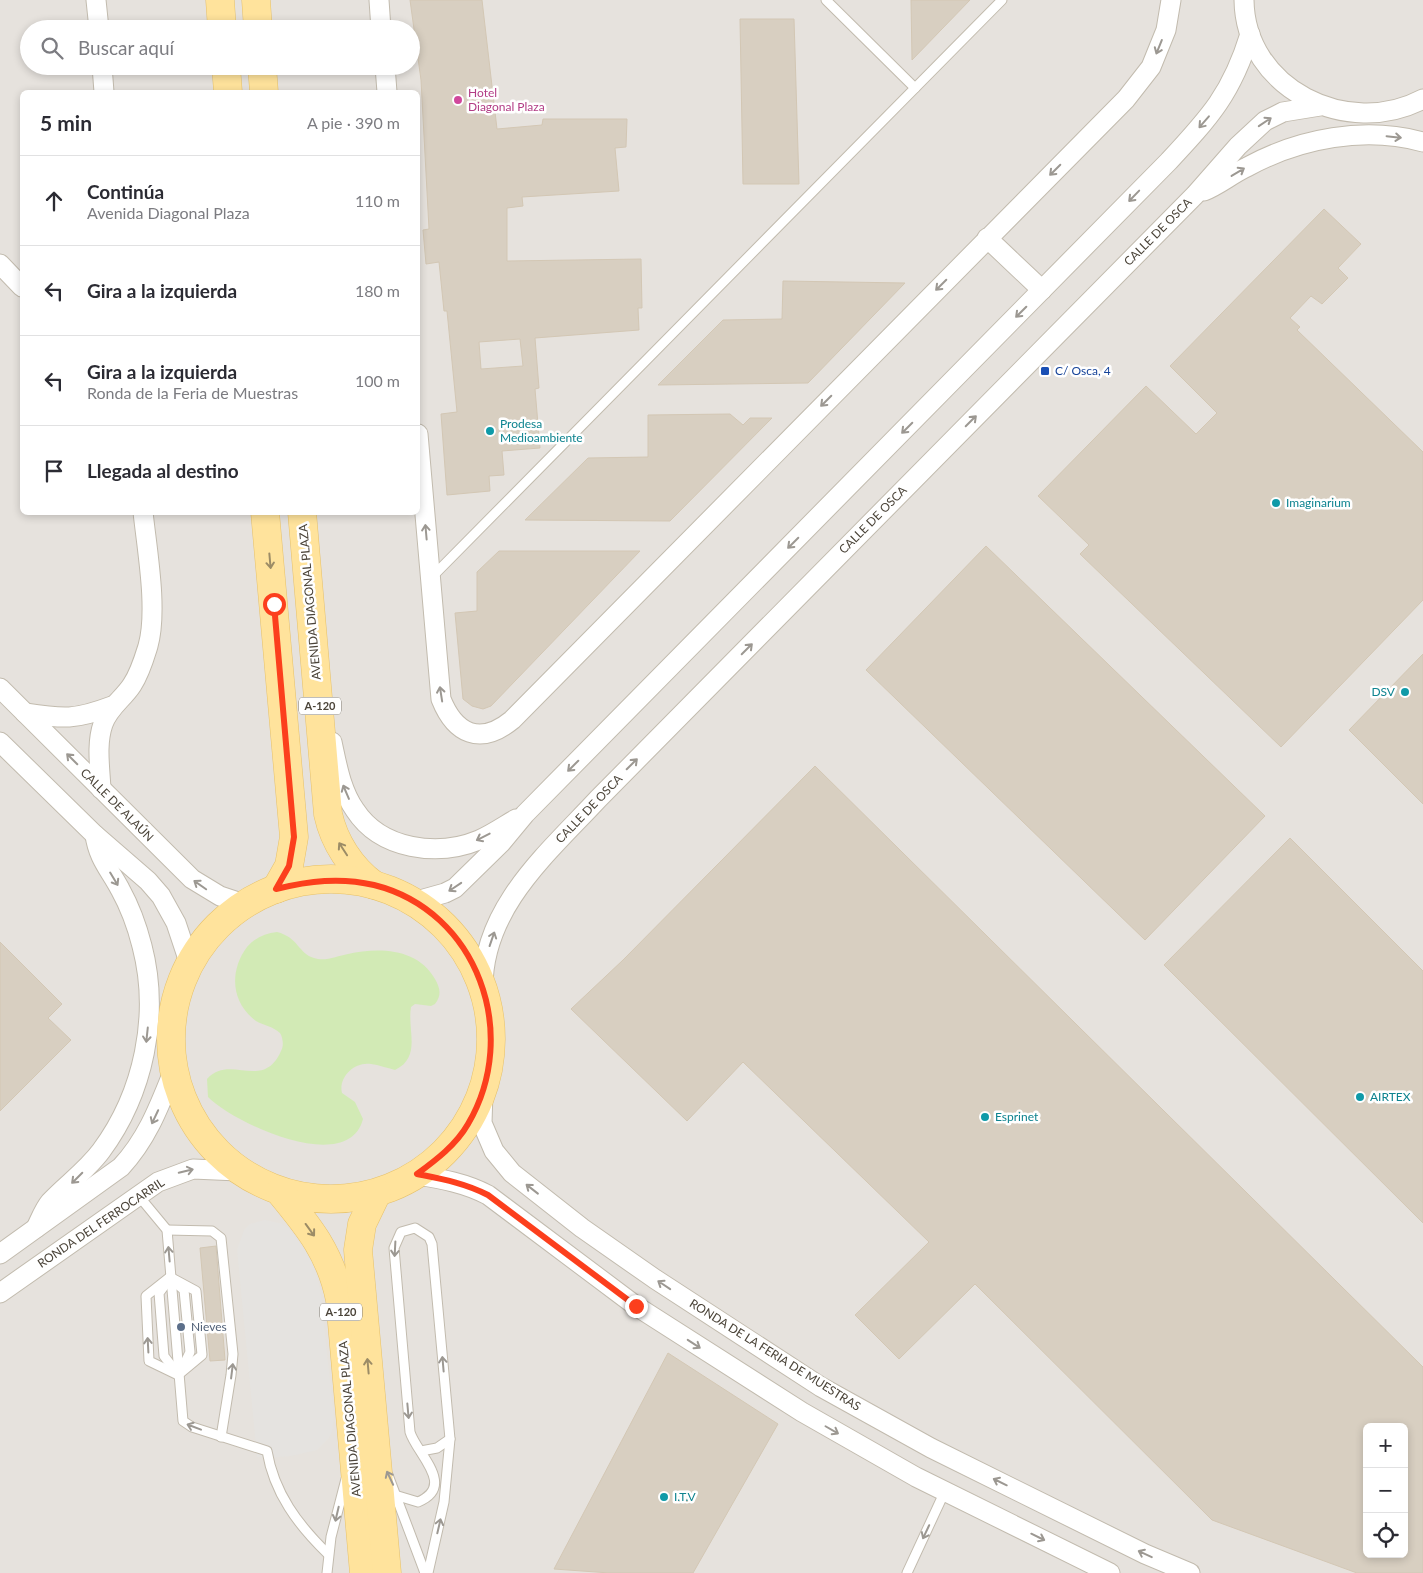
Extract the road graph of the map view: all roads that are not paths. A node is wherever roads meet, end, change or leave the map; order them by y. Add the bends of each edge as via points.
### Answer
1 (96, 0) edge
2 (220, 0) edge
3 (256, 0) edge
4 (378, 0) edge
5 (826, 0) edge
6 (1002, 0) edge
7 (1171, 0) edge
8 (1244, 0) edge
9 (98, 20) edge
10 (221, 20) edge
11 (257, 20) edge
12 (380, 20) edge
13 (1250, 34) junction
14 (103, 75) edge
15 (227, 75) edge
16 (263, 75) edge
17 (386, 75) edge
18 (915, 88) junction
19 (104, 90) edge
20 (228, 90) edge
21 (264, 90) edge
22 (387, 90) edge
23 (1418, 105) edge
24 (1320, 106) junction
25 (1423, 142) edge
26 (1196, 195) junction
27 (987, 238) junction
28 (0, 264) edge
29 (20, 285) edge
30 (1042, 290) junction
31 (420, 458) edge
32 (143, 515) edge
33 (265, 515) edge
34 (302, 515) edge
35 (430, 579) junction
36 (317, 673) junction
37 (0, 688) edge
38 (112, 706) junction
39 (25, 713) junction
40 (0, 742) edge
41 (101, 789) junction
42 (526, 814) junction
43 (95, 836) junction
44 (374, 885) junction
45 (276, 889) junction
46 (413, 902) junction
47 (244, 904) junction
48 (189, 962) junction
49 (483, 986) junction
50 (173, 1072) junction
51 (483, 1092) junction
52 (238, 1171) junction
53 (417, 1174) junction
54 (280, 1192) junction
55 (377, 1193) junction
56 (138, 1195) junction
57 (36, 1228) junction
58 (166, 1230) junction
59 (0, 1254) edge
60 (170, 1277) junction
61 (0, 1293) edge
62 (178, 1376) junction
63 (221, 1437) junction
64 (450, 1439) junction
65 (365, 1449) junction
66 (421, 1451) junction
67 (945, 1491) junction
68 (398, 1496) junction
69 (328, 1554) junction
70 (327, 1573) edge
71 (364, 1573) edge
72 (387, 1573) edge
73 (426, 1573) edge
74 (907, 1573) edge
75 (1110, 1573) edge
76 (1190, 1573) edge

1 - 9 street
2 - 10 main road
3 - 11 main road
4 - 12 street
5 - 18 lane
6 - 18 lane
7 -> 27 street via 1166,30 1151,67 1126,99
8 - 13 street
13 - 24 street via 1280,79
13 -> 30 street via 1243,58 1219,105
14 - 19 street
15 - 20 main road
16 - 21 main road
17 - 22 street
18 - 35 lane
23 - 24 street via 1380,114 1350,113
26 -> 24 street, CALLE DE OSCA via 1238,146 1265,121 1283,112
26 -> 25 street via 1273,154 1318,140 1372,135
49 -> 26 street, CALLE DE OSCA via 483,969 497,924 511,895 527,875 598,799
27 - 30 street
27 -> 35 street via 512,720 491,733 467,732 448,716 441,699
28 - 29 street
30 -> 42 street
35 -> 31 street
32 - 38 street via 150,591 149,643 132,684
33 -> 45 main road, A-120 via 294,837 289,866
34 - 36 main road, AVENIDA DIAGONAL PLAZA / A-120
42 -> 36 street via 480,840 441,849 415,848 370,827 355,811 344,790
44 -> 36 main road, AVENIDA DIAGONAL PLAZA / A-120 via 358,873 331,828
37 - 39 street, CALLE DE ALAÚN
38 - 39 street via 88,715 61,719
38 - 41 street via 103,724 99,751
41 -> 39 street, CALLE DE ALAÚN
40 - 43 street
47 -> 41 street, CALLE DE ALAÚN via 220,896 192,879
42 -> 46 street via 463,882 445,893
43 - 48 street via 161,896 176,923
43 -> 57 street via 97,853 130,909 142,946 150,1006 146,1043 131,1097 112,1134 87,1168 49,1203
44 - 45 main road, A-120 via 342,880 309,881
44 - 46 main road, A-120
45 - 47 main road, A-120
46 - 49 main road, A-120 via 456,938
47 - 48 main road, A-120 via 216,928
48 - 50 main road, A-120 via 172,1013 170,1049
49 - 51 main road, A-120 via 491,1022 491,1057
50 - 52 main road, A-120 via 192,1123 220,1157
50 -> 57 street via 150,1127 132,1155 106,1180
51 - 53 main road, A-120 via 468,1124 445,1152
76 -> 51 street, RONDA DE LA FERIA DE MUESTRAS via 931,1448 821,1386 655,1279 512,1173 494,1151 482,1123
52 - 54 main road, A-120
56 -> 52 street, RONDA DEL FERROCARRIL via 171,1175 187,1170
53 - 55 main road, A-120
53 -> 67 street via 450,1180 488,1195 636,1306 699,1348 802,1412
54 - 55 main road, A-120 via 328,1199
54 -> 65 main road, AVENIDA DIAGONAL PLAZA / A-120 via 317,1239 336,1278
65 -> 55 main road, AVENIDA DIAGONAL PLAZA / A-120 via 358,1250 362,1224
56 - 58 lane
56 - 61 street, RONDA DEL FERROCARRIL
57 - 59 street
60 -> 58 lane
63 -> 58 lane via 233,1364 221,1238 212,1232
60 - 62 lane
60 - 62 lane via 184,1290 190,1352
62 -> 60 lane via 149,1360 146,1296
63 -> 62 lane via 183,1421
63 - 69 lane via 267,1451 275,1484 293,1515
64 - 66 lane via 437,1448
64 -> 66 lane via 432,1244 422,1230 408,1228 400,1232 394,1248 410,1432
73 -> 64 lane via 444,1502
68 -> 65 lane
65 -> 69 lane
65 - 71 main road, AVENIDA DIAGONAL PLAZA / A-120
65 - 72 main road, AVENIDA DIAGONAL PLAZA / A-120
66 - 68 lane via 432,1470 431,1492 418,1502
67 -> 74 lane
67 -> 75 street
68 - 73 lane
69 - 70 lane

